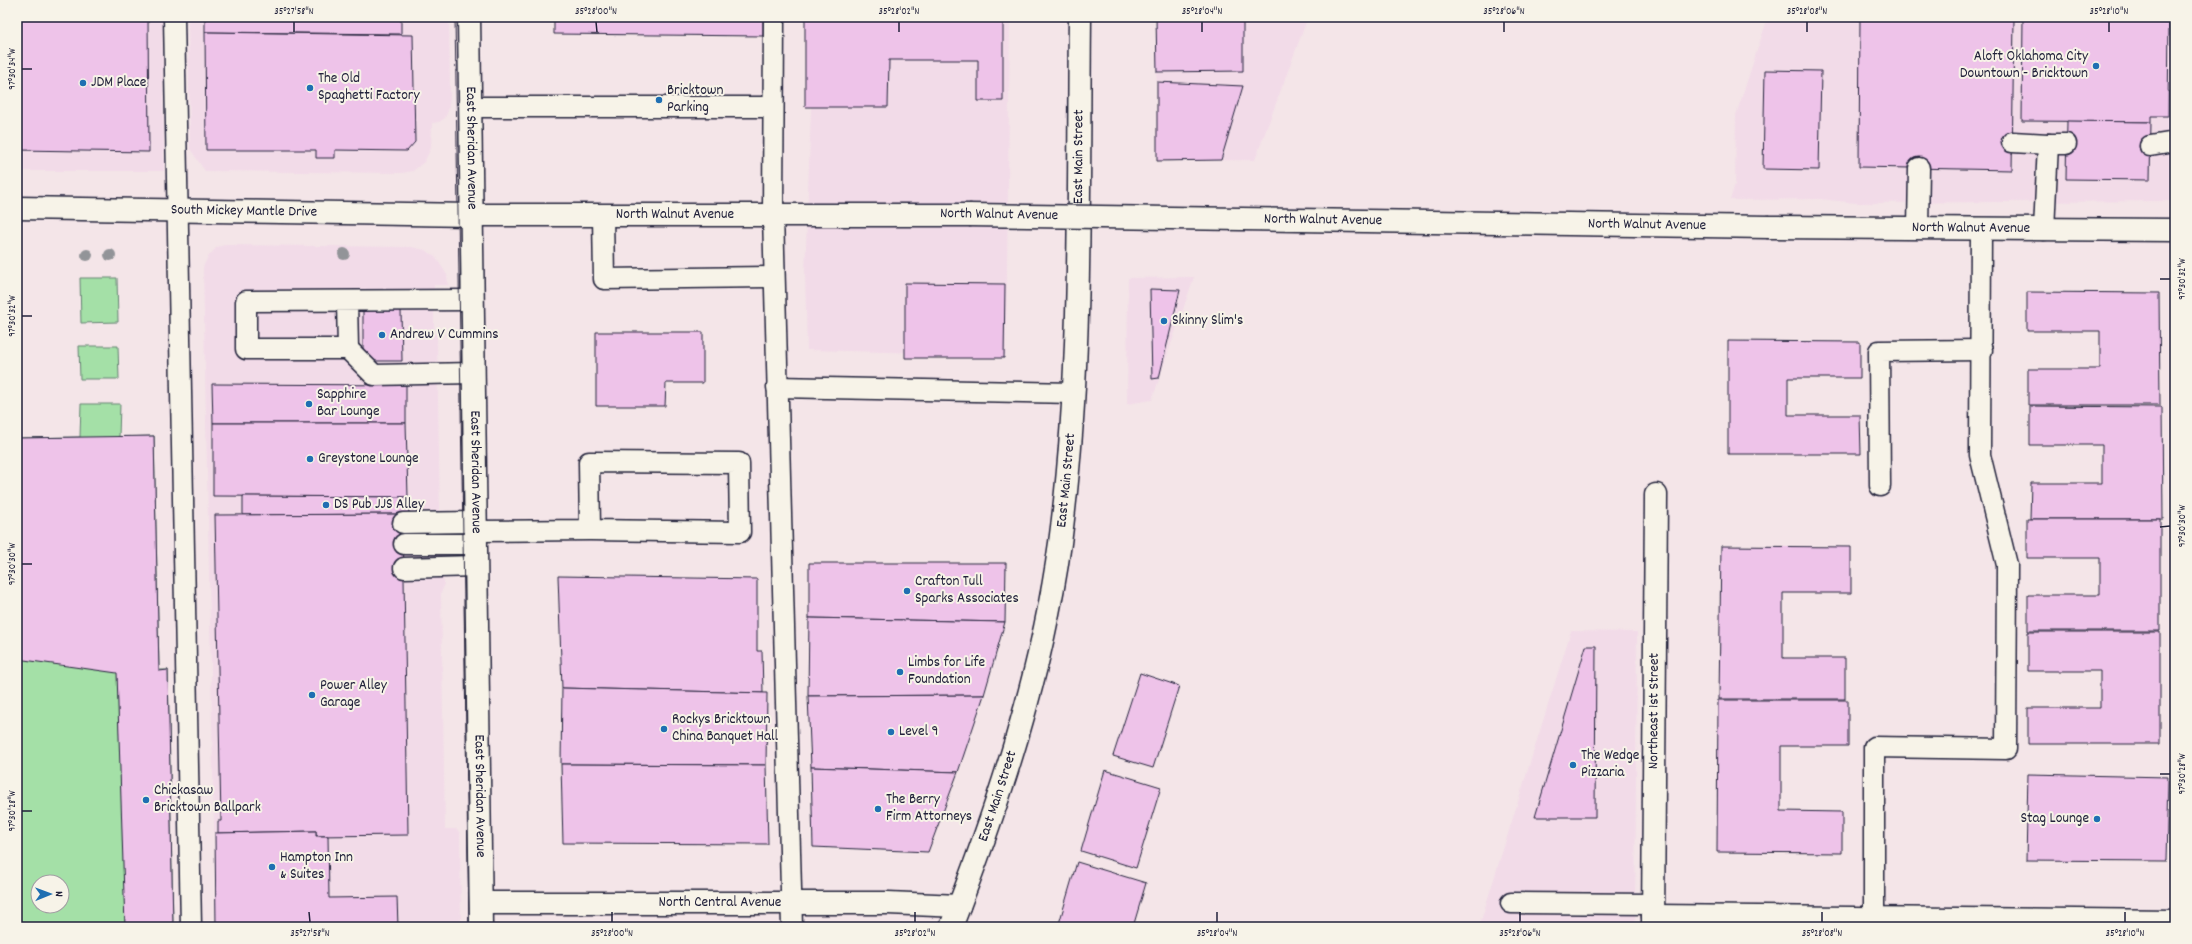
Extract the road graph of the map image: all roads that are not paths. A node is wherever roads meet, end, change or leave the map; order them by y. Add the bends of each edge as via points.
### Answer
1 (174, 17) edge
2 (469, 17) edge
3 (774, 17) edge
4 (1080, 17) edge
5 (470, 107) junction
6 (773, 107) junction
7 (2012, 142) dead end
8 (2175, 142) edge
9 (2150, 146) dead end
10 (1919, 168) dead end
11 (17, 208) edge
12 (177, 211) junction
13 (773, 214) junction
14 (471, 215) junction
15 (603, 215) junction
16 (1918, 228) junction
17 (1981, 229) junction
18 (2044, 230) junction
19 (2175, 230) edge
20 (774, 277) junction
21 (472, 300) junction
22 (347, 301) junction
23 (348, 349) junction
24 (1982, 350) junction
25 (473, 373) junction
26 (777, 387) junction
27 (1074, 393) junction
28 (1880, 486) dead end
29 (1656, 495) dead end
30 (403, 523) dead end
31 (590, 530) junction
32 (475, 532) junction
33 (404, 544) dead end
34 (476, 566) junction
35 (404, 568) dead end
36 (481, 903) junction
37 (791, 903) junction
38 (1511, 903) dead end
39 (959, 906) junction
40 (1653, 916) edge
41 (2175, 920) edge
42 (1874, 922) edge
43 (191, 927) edge
44 (481, 927) edge
45 (792, 927) edge
46 (951, 927) edge

1 - 12 lane
2 - 5 street, East Sheridan Avenue
3 - 6 lane
4 - 27 street, East Main Street
5 - 6 lane
5 - 14 street, East Sheridan Avenue
6 - 13 lane
7 - 18 lane via 2057,144
8 - 9 lane
10 - 16 lane
11 - 12 street, South Mickey Mantle Drive
12 - 14 street, South Mickey Mantle Drive
12 - 43 lane
13 - 15 street, North Walnut Avenue
13 - 16 street, North Walnut Avenue, bridge
13 - 20 lane
14 - 15 street, North Walnut Avenue
14 - 21 street, East Sheridan Avenue
15 - 20 lane via 604,279
16 - 17 street, North Walnut Avenue
17 - 18 street, North Walnut Avenue
17 - 24 lane
18 - 19 street, North Walnut Avenue
20 - 26 lane
21 - 22 lane
21 - 25 street, East Sheridan Avenue
22 - 23 lane
22 - 23 lane via 246,301 246,349
23 - 25 lane via 374,375
24 - 28 lane via 1879,351
24 - 42 lane via 1980,455 2007,565 2006,749 1874,747
25 - 32 street, East Sheridan Avenue
26 - 27 lane
26 - 37 lane
27 - 39 street, East Main Street via 1060,544 1042,640 1006,776
29 - 40 street, Northeast 1st Street
30 - 32 lane
31 - 31 lane via 740,532 739,463 589,462
31 - 32 lane
32 - 33 lane
32 - 34 street, East Sheridan Avenue
34 - 35 lane
34 - 36 street, East Sheridan Avenue
36 - 37 street, North Central Avenue
36 - 44 street, East Sheridan Avenue
37 - 39 street, North Central Avenue
37 - 45 lane
38 - 40 lane
39 - 46 street, East Main Street
40 - 42 street
41 - 42 street

